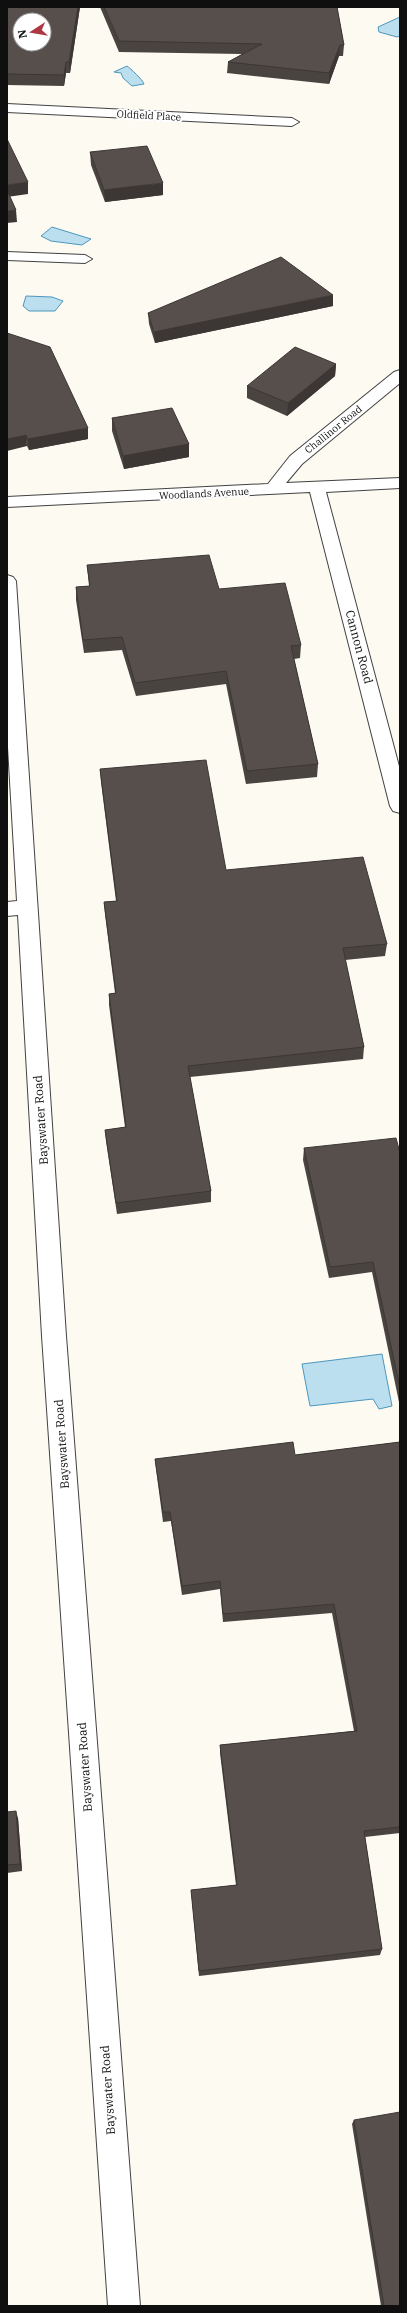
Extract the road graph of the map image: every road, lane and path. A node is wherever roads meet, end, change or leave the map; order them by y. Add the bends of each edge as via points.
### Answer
1 (7, 108) edge
2 (292, 122) dead end
3 (7, 256) edge
4 (85, 259) dead end
5 (400, 375) edge
6 (400, 483) edge
7 (317, 487) junction
8 (273, 489) junction
9 (7, 502) edge
10 (7, 581) edge
11 (392, 741) edge
12 (400, 806) edge
13 (17, 908) edge
14 (124, 2306) edge

1 - 2 street, Oldfield Place
3 - 4 street
5 - 8 street, Challinor Road via 296,460
6 - 7 street, Woodlands Avenue
7 - 8 street, Woodlands Avenue
7 - 11 street, Cannon Road
8 - 9 street, Woodlands Avenue
10 - 13 street, Bayswater Road
11 - 12 street, Cannon Road
13 - 14 street, Bayswater Road via 54,1336

